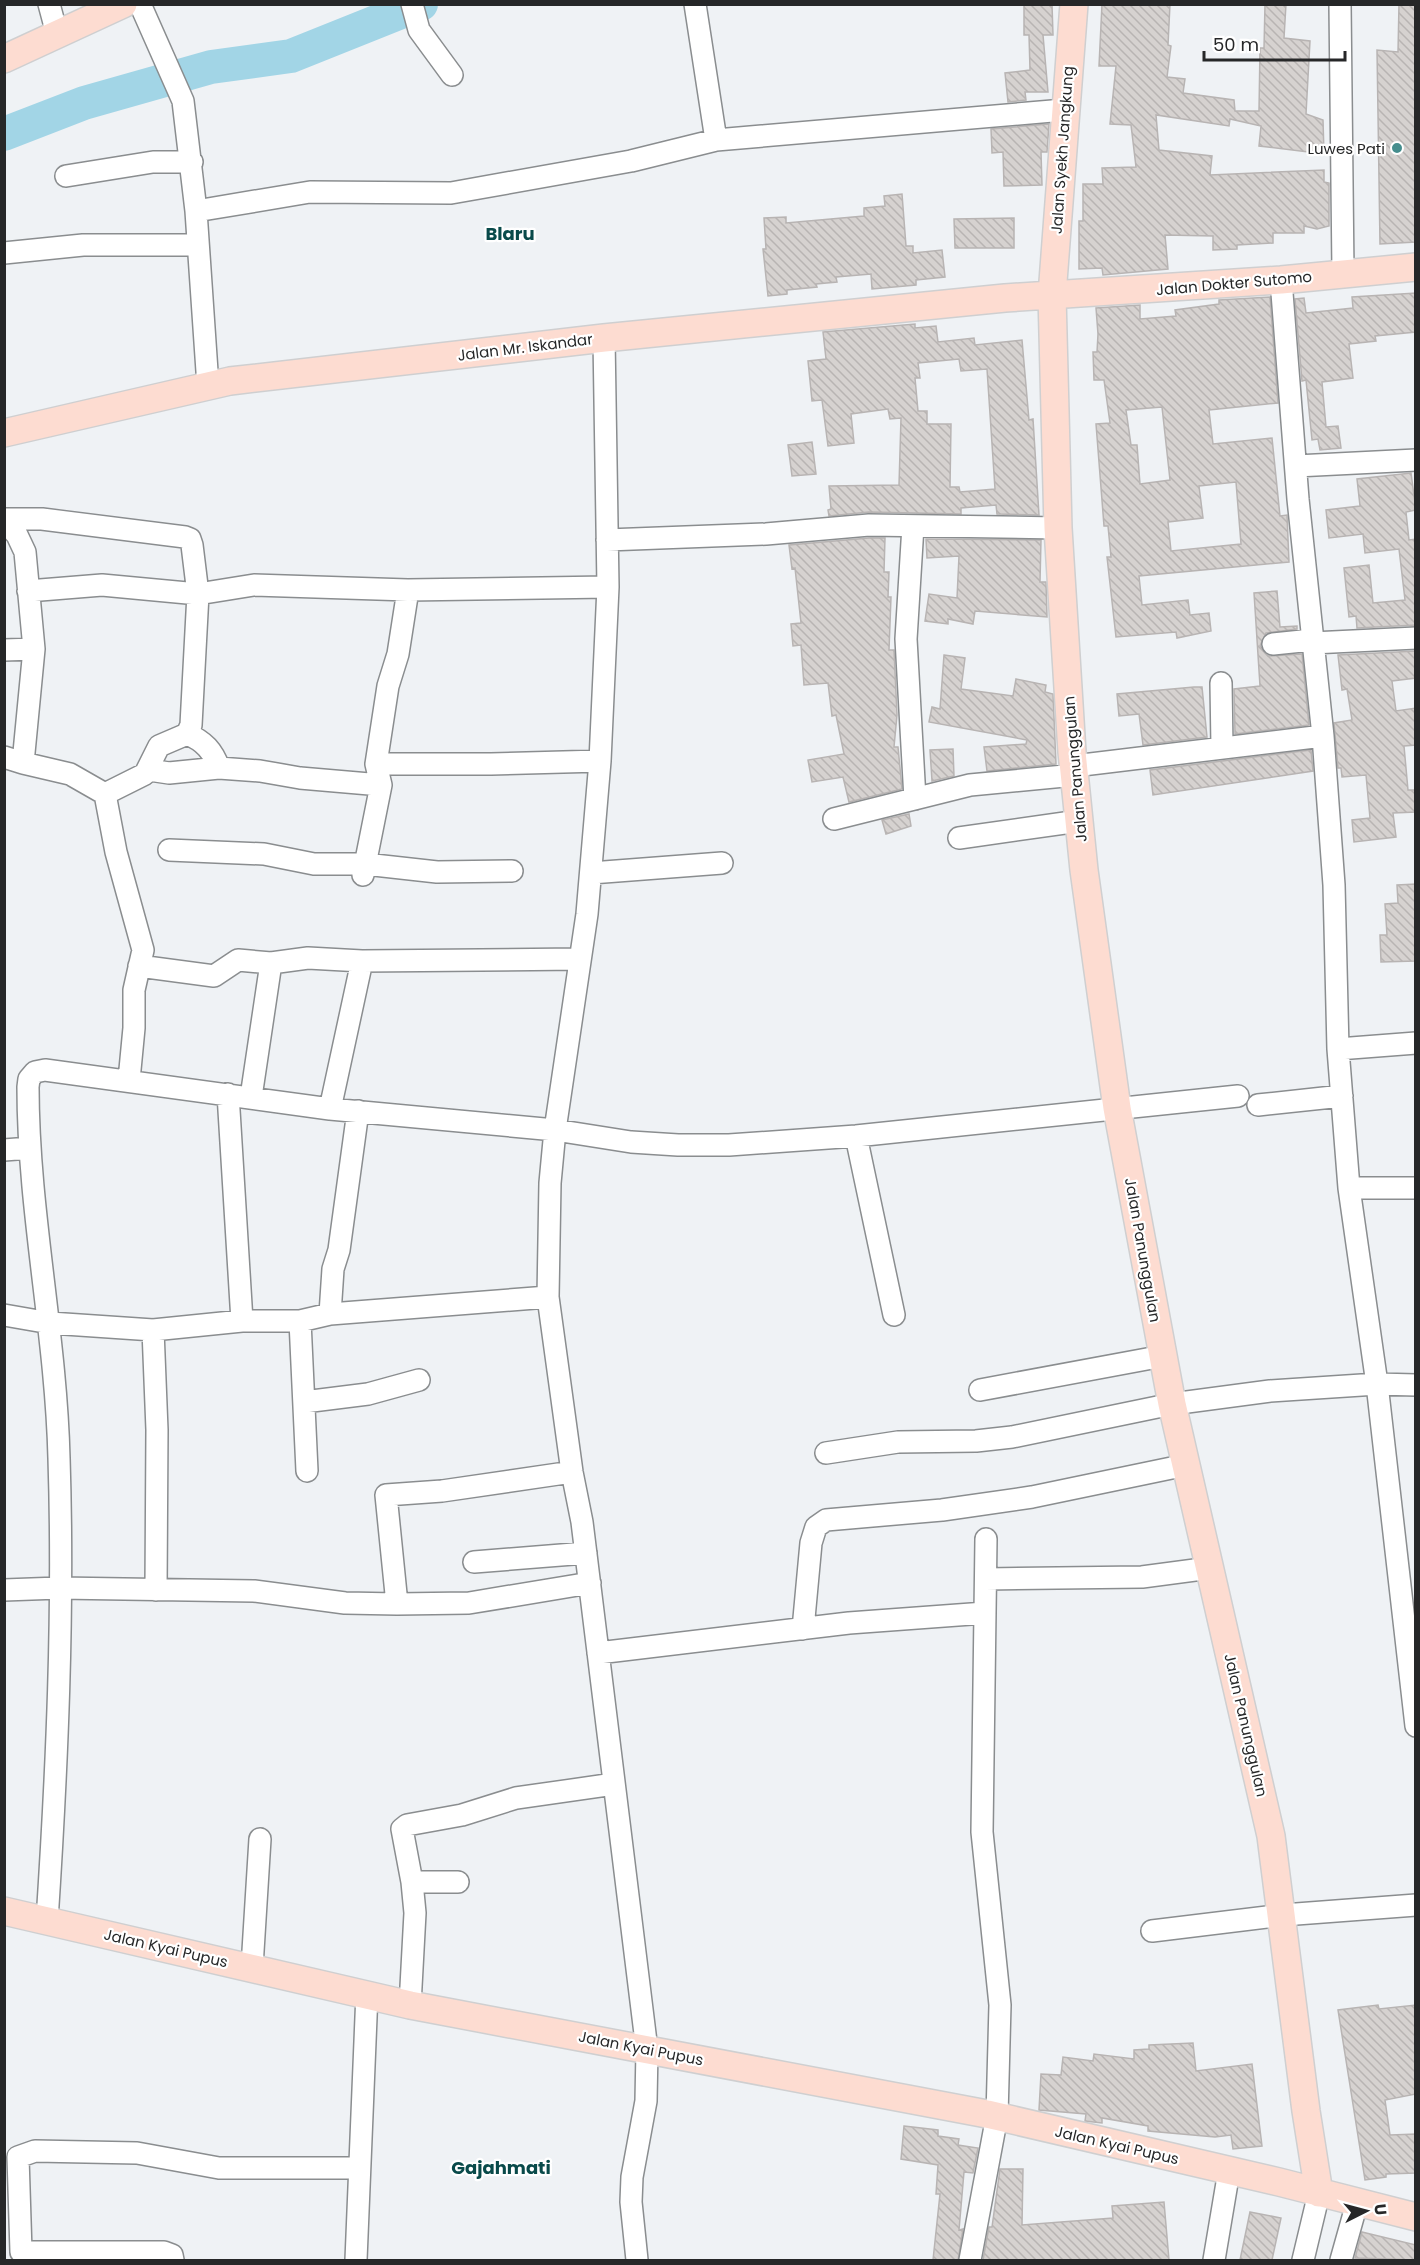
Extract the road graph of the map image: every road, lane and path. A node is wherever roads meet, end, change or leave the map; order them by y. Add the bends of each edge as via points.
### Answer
1 (49, 4) edge
2 (123, 4) edge
3 (140, 4) edge
4 (412, 4) edge
5 (695, 4) edge
6 (1074, 4) edge
7 (1340, 4) edge
8 (57, 34) junction
9 (4, 60) edge
10 (452, 75) dead end
11 (1064, 111) junction
12 (716, 140) junction
13 (192, 162) junction
14 (66, 176) dead end
15 (196, 211) junction
16 (197, 245) junction
17 (4, 253) edge
18 (1416, 267) edge
19 (1343, 272) junction
20 (1281, 280) junction
21 (1067, 295) junction
22 (604, 338) junction
23 (208, 386) junction
24 (4, 433) edge
25 (1416, 460) edge
26 (1296, 466) junction
27 (4, 520) edge
28 (914, 526) junction
29 (1058, 528) junction
30 (607, 540) junction
31 (608, 587) junction
32 (408, 590) junction
33 (28, 591) junction
34 (198, 594) junction
35 (1416, 638) edge
36 (1312, 642) junction
37 (1273, 644) dead end
38 (34, 649) junction
39 (4, 650) edge
40 (1221, 683) dead end
41 (187, 734) junction
42 (1323, 736) junction
43 (1222, 747) junction
44 (14, 760) edge
45 (600, 761) junction
46 (376, 764) junction
47 (219, 768) junction
48 (149, 770) junction
49 (1074, 771) junction
50 (381, 785) junction
51 (105, 794) junction
52 (915, 799) junction
53 (834, 819) dead end
54 (1079, 821) junction
55 (959, 838) dead end
56 (170, 850) dead end
57 (722, 863) dead end
58 (364, 869) junction
59 (512, 871) dead end
60 (591, 873) junction
61 (580, 959) junction
62 (362, 961) junction
63 (271, 963) junction
64 (139, 966) junction
65 (1416, 1043) edge
66 (1338, 1049) junction
67 (129, 1080) junction
68 (228, 1094) junction
69 (1238, 1096) dead end
70 (1342, 1096) junction
71 (251, 1097) junction
72 (1258, 1105) dead end
73 (1117, 1108) junction
74 (330, 1109) junction
75 (358, 1112) junction
76 (555, 1130) junction
77 (856, 1136) junction
78 (30, 1148) junction
79 (4, 1150) edge
80 (1349, 1188) junction
81 (1416, 1188) edge
82 (548, 1297) junction
83 (330, 1314) junction
84 (4, 1315) edge
85 (894, 1315) dead end
86 (242, 1321) junction
87 (300, 1321) junction
88 (50, 1323) junction
89 (153, 1330) junction
90 (1163, 1356) junction
91 (419, 1380) dead end
92 (1377, 1384) junction
93 (1416, 1385) edge
94 (980, 1390) dead end
95 (304, 1402) junction
96 (1172, 1404) junction
97 (826, 1453) dead end
98 (1186, 1465) junction
99 (307, 1471) dead end
100 (572, 1472) junction
101 (986, 1539) dead end
102 (586, 1553) junction
103 (474, 1562) dead end
104 (1210, 1568) junction
105 (1407, 1570) edge
106 (986, 1580) junction
107 (590, 1583) junction
108 (59, 1587) junction
109 (4, 1590) edge
110 (156, 1590) junction
111 (397, 1604) junction
112 (985, 1613) junction
113 (803, 1629) junction
114 (598, 1653) junction
115 (1416, 1726) edge
116 (615, 1784) junction
117 (260, 1839) dead end
118 (412, 1882) junction
119 (458, 1882) dead end
120 (1416, 1905) edge
121 (4, 1911) edge
122 (1283, 1915) junction
123 (47, 1921) junction
124 (1152, 1931) dead end
125 (252, 1967) junction
126 (367, 1993) junction
127 (410, 2005) junction
128 (647, 2050) junction
129 (997, 2116) junction
130 (358, 2168) junction
131 (1229, 2171) junction
132 (1319, 2193) junction
133 (1367, 2205) junction
134 (1416, 2217) edge
135 (173, 2260) edge
136 (356, 2260) edge
137 (637, 2260) edge
138 (970, 2260) edge
139 (1214, 2260) edge
140 (1303, 2260) edge
141 (1341, 2260) edge

1 - 8 street
2 - 8 main road
3 - 13 street via 183,101
4 - 10 street via 419,30
5 - 12 street
6 - 11 main road, Jalan Syekh Jangkung
7 - 19 street
8 - 9 main road
11 - 12 street
11 - 21 main road, Jalan Syekh Jangkung
12 - 15 street via 632,161 451,194 309,192
13 - 14 street via 153,162
13 - 15 street
15 - 16 street
16 - 17 street via 83,245
16 - 23 street
18 - 19 main road, Jalan Dokter Sutomo
19 - 20 main road, Jalan Dokter Sutomo
20 - 21 main road, Jalan Dokter Sutomo
20 - 26 street
21 - 22 main road, Jalan Mr. Iskandar
21 - 29 main road, Jalan Panunggulan
22 - 23 main road, Jalan Mr. Iskandar
22 - 30 street
23 - 24 main road, Jalan Mr. Iskandar
25 - 26 street
26 - 36 street
27 - 33 street via 25,552
27 - 34 street via 42,519 189,538
28 - 29 street
28 - 30 street via 869,525 776,534
28 - 52 street via 906,639
29 - 49 main road, Jalan Panunggulan
30 - 31 street
31 - 32 street
31 - 45 street
32 - 34 street via 254,585
32 - 46 street
33 - 34 street via 102,585
33 - 38 street
34 - 41 street via 193,717
35 - 36 street
36 - 37 street
36 - 42 street
38 - 39 street
38 - 44 street
40 - 43 street
41 - 47 street via 211,750
41 - 48 street via 159,746
42 - 43 street
42 - 66 street via 1334,885
43 - 49 street
44 - 51 street via 70,774
45 - 46 street
45 - 60 street
46 - 50 street
47 - 48 street via 169,773
47 - 50 street
48 - 51 street via 138,780
49 - 52 street via 970,785
49 - 54 main road, Jalan Panunggulan
50 - 58 street
51 - 64 street via 121,872 142,942
52 - 53 street
54 - 55 street
54 - 73 main road, Jalan Panunggulan
56 - 58 street via 264,854
57 - 60 street
58 - 59 street
60 - 61 street
61 - 62 street
61 - 76 street
62 - 63 street via 308,958
62 - 74 street
63 - 64 street via 234,961 214,976
63 - 71 street
64 - 67 street via 133,996
65 - 66 street
66 - 70 street
67 - 68 street
67 - 78 street via 35,1072 28,1087
68 - 71 street
68 - 86 street
69 - 73 street
70 - 72 street
70 - 80 street
71 - 74 street
73 - 77 street
73 - 90 main road, Jalan Panunggulan
74 - 75 street
75 - 76 street
75 - 83 street via 333,1269
76 - 77 street via 678,1145
76 - 82 street
77 - 85 street
78 - 79 street
78 - 88 street
80 - 81 street
80 - 92 street
82 - 83 street
82 - 100 street
83 - 87 street
84 - 88 street
86 - 87 street
86 - 89 street
87 - 95 street
88 - 89 street
88 - 108 street via 59,1458
89 - 110 street
90 - 94 street
90 - 96 main road, Jalan Panunggulan
91 - 95 street via 368,1394
92 - 93 street
92 - 96 street via 1270,1391
92 - 105 street
95 - 99 street
96 - 97 street via 1012,1437 898,1442
96 - 98 main road, Jalan Panunggulan
98 - 104 main road, Jalan Panunggulan
98 - 113 street via 1032,1497 826,1520 816,1527 812,1543
100 - 102 street
100 - 111 street via 387,1495
101 - 106 street
102 - 103 street
102 - 107 street
104 - 106 street via 1142,1577
104 - 122 main road, Jalan Panunggulan via 1271,1836
105 - 115 street
106 - 112 street
107 - 111 street via 469,1603
107 - 114 street
108 - 109 street
108 - 110 street
108 - 123 street
110 - 111 street via 254,1591 345,1603
112 - 113 street
112 - 129 street via 982,1832 1000,2005
113 - 114 street
114 - 116 street
116 - 118 street via 516,1798 462,1815 407,1825 402,1829 402,1838
116 - 128 street
117 - 125 street
118 - 119 street
118 - 127 street via 415,1912
120 - 122 street
121 - 123 main road, Jalan Kyai Pupus
122 - 124 street
122 - 132 main road, Jalan Panunggulan
123 - 125 main road, Jalan Kyai Pupus
125 - 126 main road, Jalan Kyai Pupus
126 - 127 main road, Jalan Kyai Pupus
126 - 130 street
127 - 128 main road, Jalan Kyai Pupus
128 - 129 main road, Jalan Kyai Pupus
128 - 137 street via 646,2101 630,2202
129 - 131 main road, Jalan Kyai Pupus
129 - 138 street
130 - 135 street via 219,2168 137,2153 34,2151 18,2157 21,2252 164,2252 172,2255
130 - 136 street
131 - 132 main road, Jalan Kyai Pupus
131 - 139 street
132 - 133 main road, Jalan Kyai Pupus
132 - 140 street
133 - 134 main road, Jalan Kyai Pupus
133 - 141 street

